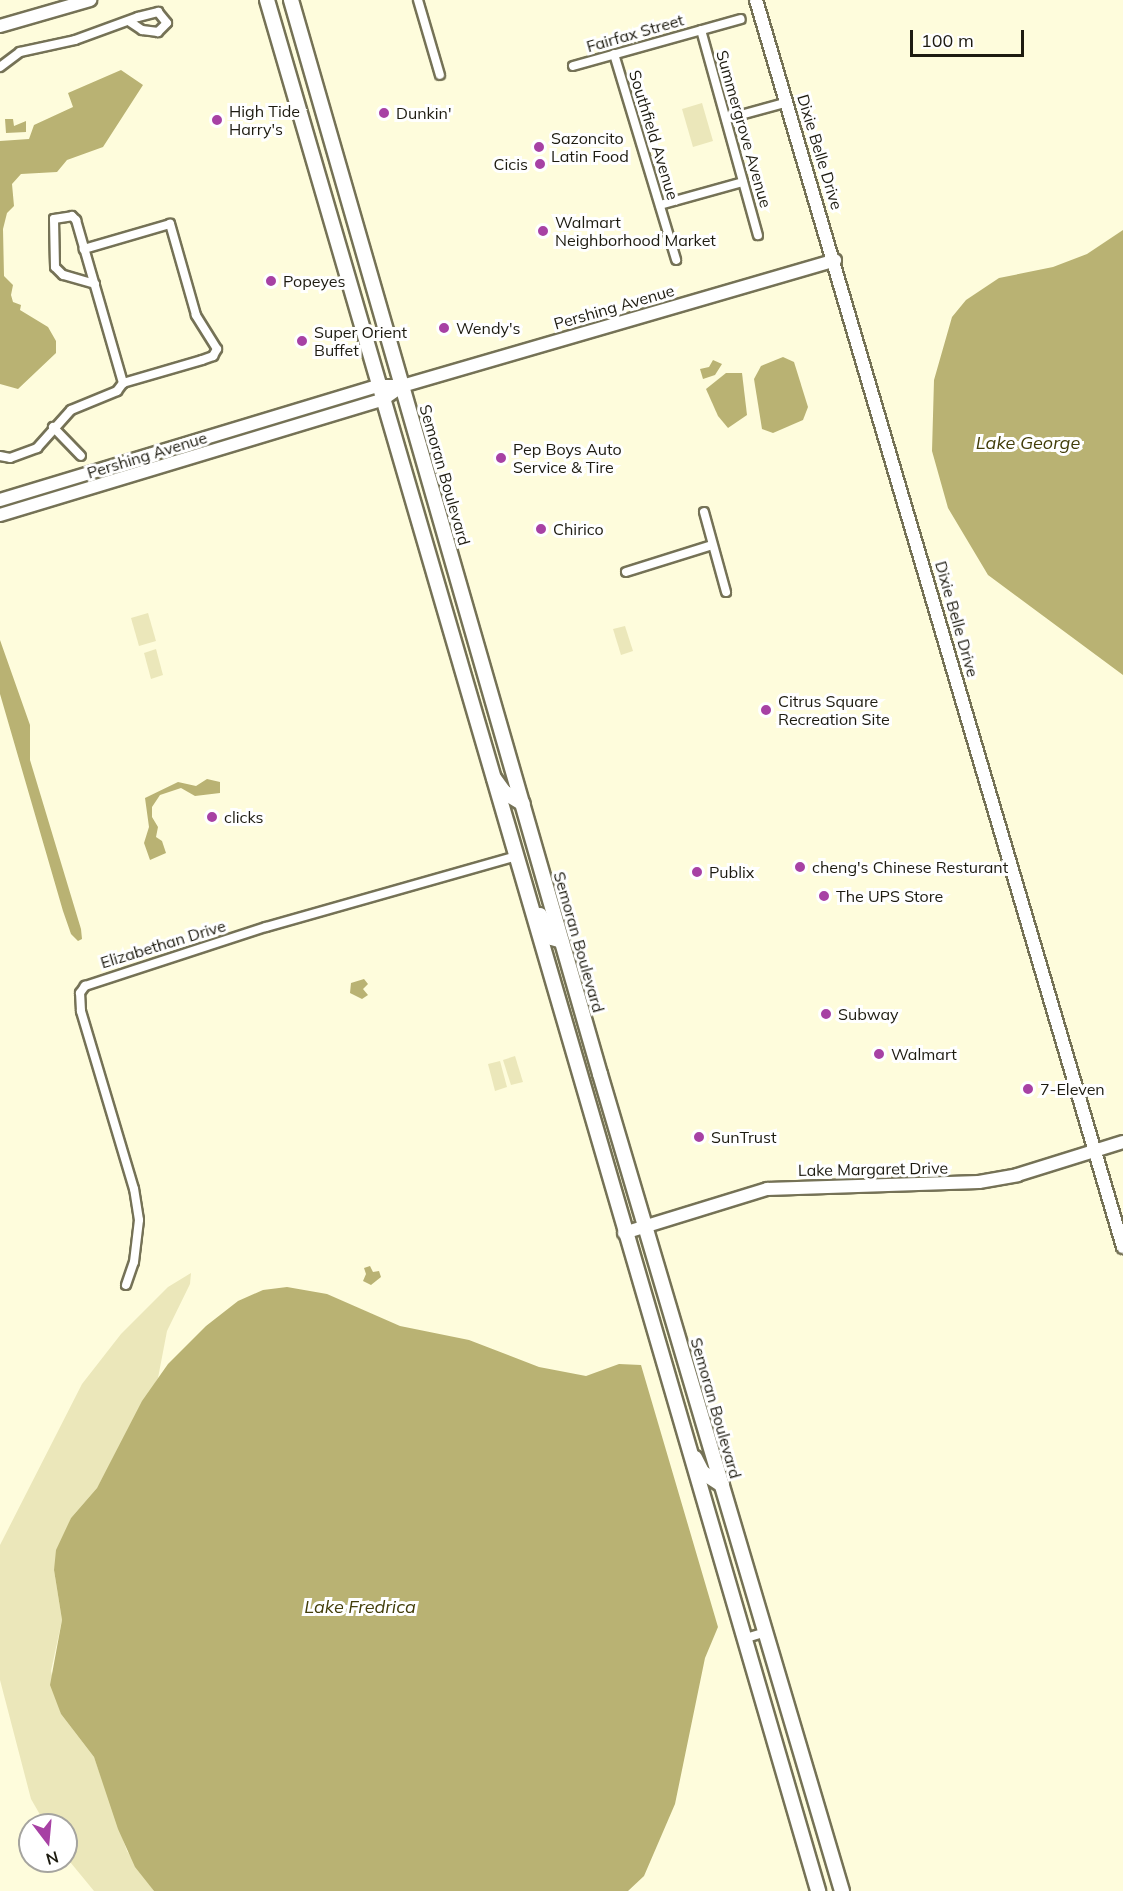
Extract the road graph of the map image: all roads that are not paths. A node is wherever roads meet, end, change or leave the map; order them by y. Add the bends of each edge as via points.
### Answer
1 (90, 0) edge
2 (267, 0) edge
3 (291, 0) edge
4 (418, 0) edge
5 (756, 0) edge
6 (741, 19) dead end
7 (130, 22) dead end
8 (0, 26) edge
9 (701, 30) junction
10 (615, 54) junction
11 (573, 66) dead end
12 (0, 67) edge
13 (440, 75) dead end
14 (788, 102) junction
15 (726, 119) junction
16 (743, 182) junction
17 (660, 205) junction
18 (758, 235) dead end
19 (84, 249) junction
20 (676, 260) dead end
21 (835, 260) junction
22 (95, 284) junction
23 (123, 383) junction
24 (378, 386) junction
25 (402, 386) junction
26 (382, 400) junction
27 (53, 427) junction
28 (0, 456) edge
29 (81, 456) dead end
30 (0, 500) edge
31 (704, 512) dead end
32 (0, 515) edge
33 (712, 545) junction
34 (626, 572) dead end
35 (726, 592) dead end
36 (444, 614) junction
37 (478, 650) junction
38 (488, 768) junction
39 (523, 804) junction
40 (514, 857) junction
41 (520, 878) junction
42 (562, 942) junction
43 (1123, 1142) edge
44 (1095, 1151) junction
45 (646, 1226) junction
46 (624, 1233) junction
47 (1123, 1247) edge
48 (126, 1285) dead end
49 (682, 1432) junction
50 (722, 1485) junction
51 (766, 1632) junction
52 (743, 1638) junction
53 (818, 1891) edge
54 (842, 1891) edge

1 - 8 street
2 - 24 main road
3 - 25 main road, Semoran Boulevard
4 - 13 street
5 - 14 street, Dixie Belle Drive
6 - 9 street, Fairfax Street
7 - 12 street via 20,52
9 - 10 street, Fairfax Street
9 - 15 street, Summergrove Avenue
10 - 11 street, Fairfax Street
10 - 17 street, Southfield Avenue
14 - 15 street
14 - 21 street, Dixie Belle Drive
15 - 16 street, Summergrove Avenue
16 - 17 street
16 - 18 street, Summergrove Avenue
17 - 20 street, Southfield Avenue
19 - 22 street
19 - 22 street via 72,216 54,219 55,267 63,275
19 - 23 street via 170,224 196,315 217,349 213,356 202,360
21 - 25 street, Pershing Avenue
21 - 44 street, Dixie Belle Drive
22 - 23 street
23 - 27 street via 117,391 71,410
24 - 25 street, Pershing Avenue
24 - 26 main road
24 - 30 street, Pershing Avenue
25 - 26 street, Pershing Avenue
25 - 37 main road, Semoran Boulevard
26 - 32 street, Pershing Avenue
26 - 36 main road
27 - 28 street via 37,448 10,458
27 - 29 street
31 - 33 street
33 - 34 street
33 - 35 street
36 - 37 main road via 463,626
36 - 38 main road
37 - 39 main road, Semoran Boulevard
38 - 39 main road via 504,792
38 - 40 main road
39 - 42 main road, Semoran Boulevard
40 - 41 main road
40 - 48 street, Elizabethan Drive via 266,927 85,986 80,993 81,1011 134,1189 139,1220 134,1262
41 - 42 main road via 532,886 544,929
41 - 46 main road
42 - 45 main road, Semoran Boulevard
43 - 44 street, Lake Margaret Drive
44 - 45 street, Lake Margaret Drive via 1017,1175 979,1182 767,1189
44 - 47 street, Dixie Belle Drive
45 - 46 street, Lake Margaret Drive
45 - 50 main road, Semoran Boulevard
46 - 49 main road
49 - 50 main road via 702,1472
49 - 52 main road
50 - 51 main road, Semoran Boulevard
51 - 52 street
51 - 54 main road, Semoran Boulevard
52 - 53 main road

